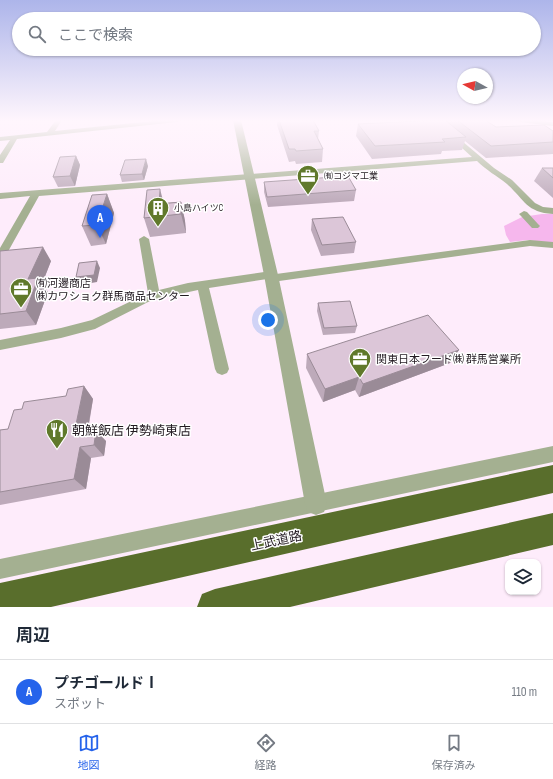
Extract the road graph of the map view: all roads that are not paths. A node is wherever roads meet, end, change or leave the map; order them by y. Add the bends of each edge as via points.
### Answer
1 (8, 148) edge
2 (243, 148) edge
3 (466, 148) edge
4 (478, 159) junction
5 (0, 161) edge
6 (249, 176) junction
7 (36, 193) junction
8 (0, 196) edge
9 (553, 211) edge
10 (524, 214) dead end
11 (534, 226) dead end
12 (5, 239) edge
13 (144, 239) dead end
14 (553, 245) edge
15 (0, 257) edge
16 (271, 276) junction
17 (204, 285) junction
18 (154, 296) junction
19 (0, 345) edge
20 (222, 369) dead end
21 (553, 454) edge
22 (553, 479) edge
23 (316, 504) junction
24 (553, 529) edge
25 (0, 569) edge
26 (0, 601) edge
27 (215, 607) edge

1 - 5 street
2 - 6 street
3 - 4 street
4 - 6 street
4 - 9 street via 509,182 532,205 541,210
6 - 7 street
6 - 16 street
7 - 8 street
7 - 12 street
10 - 11 street
12 - 15 street
13 - 18 street
14 - 16 street via 530,243
16 - 17 street
16 - 23 street
17 - 18 street
17 - 20 street
18 - 19 street via 94,324
21 - 23 street
22 - 26 highway, 上武道路
23 - 25 street
24 - 27 highway

